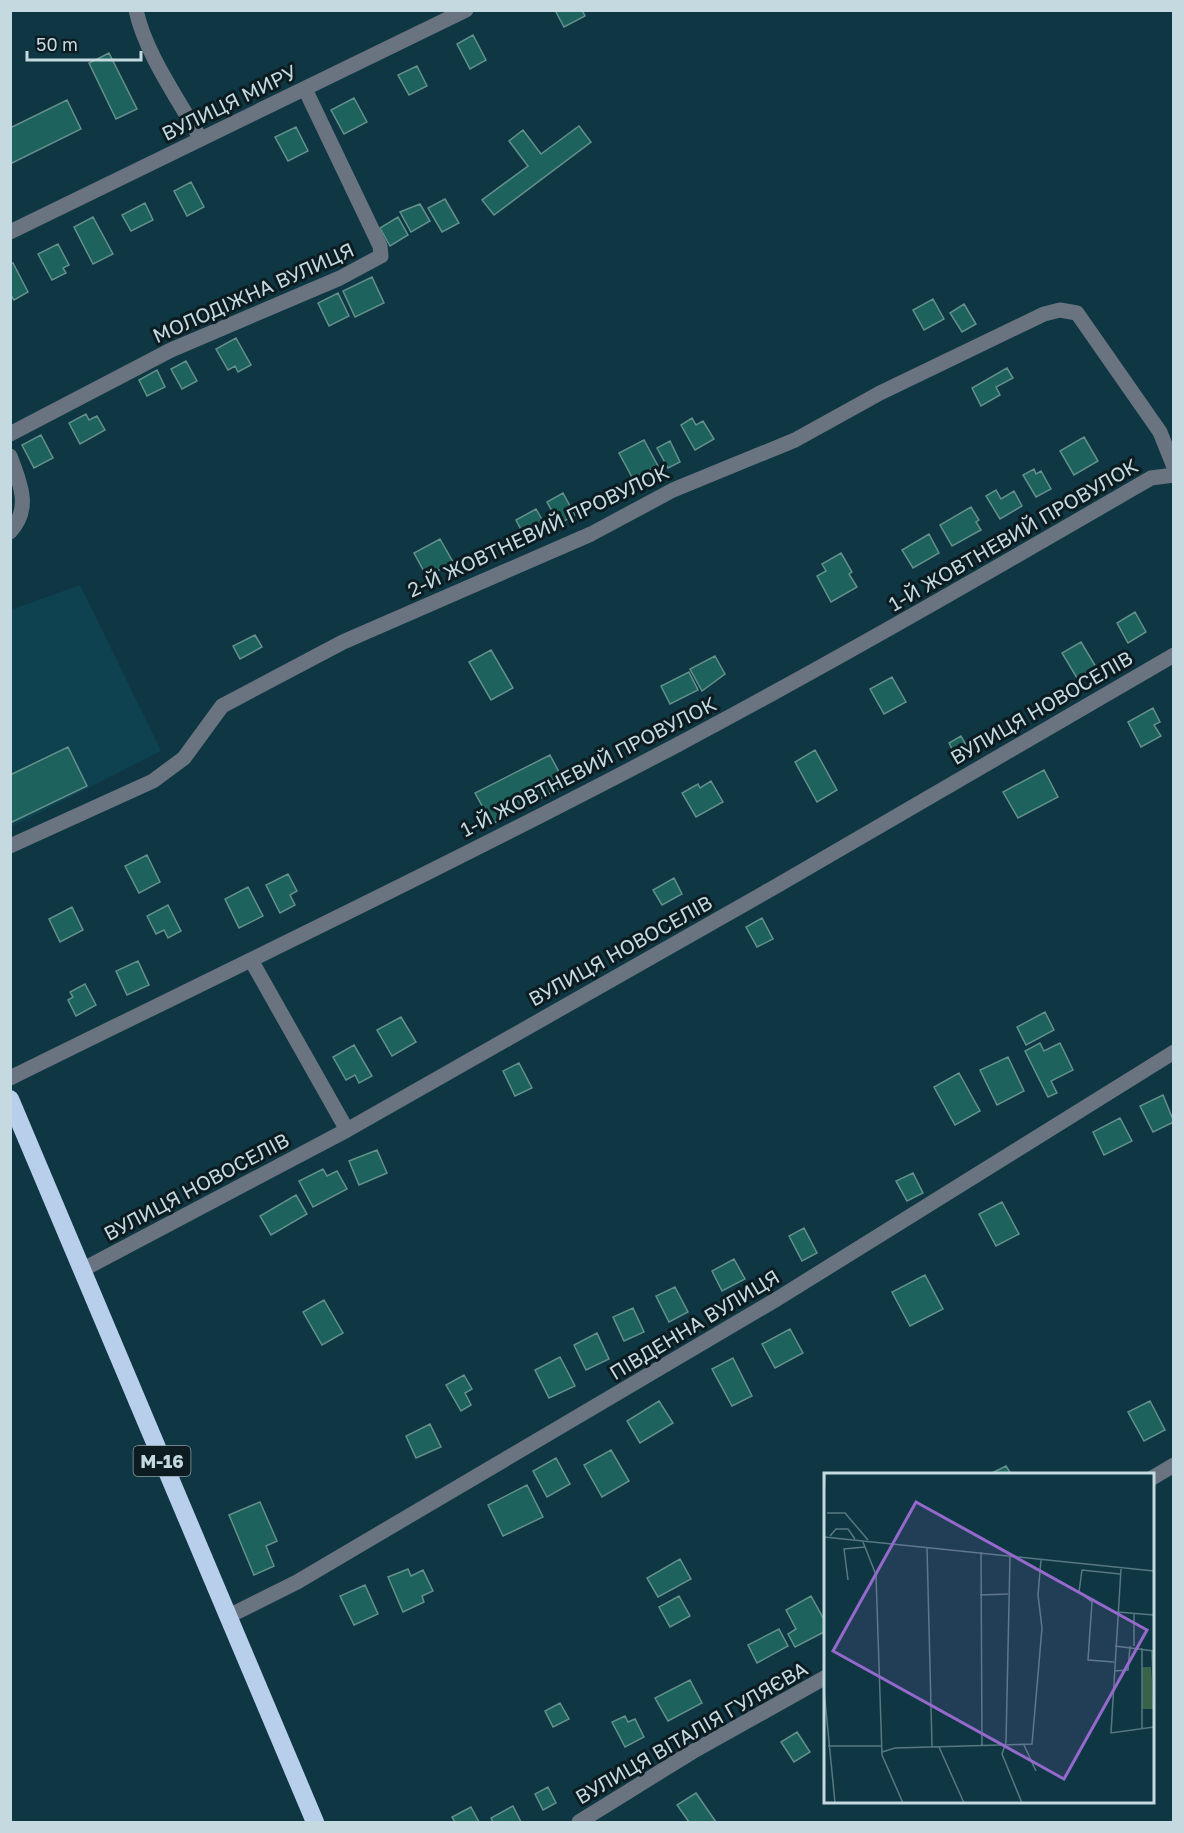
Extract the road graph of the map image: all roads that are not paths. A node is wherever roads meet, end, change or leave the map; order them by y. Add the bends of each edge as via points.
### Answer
1 (136, 10) edge
2 (466, 10) edge
3 (304, 89) junction
4 (200, 138) junction
5 (10, 232) edge
6 (10, 434) edge
7 (10, 456) edge
8 (1173, 467) edge
9 (1173, 475) edge
10 (10, 532) edge
11 (1173, 655) edge
12 (10, 846) edge
13 (251, 960) junction
14 (1173, 1052) edge
15 (10, 1078) edge
16 (10, 1098) edge
17 (347, 1130) junction
18 (82, 1270) junction
19 (1173, 1465) edge
20 (1154, 1477) edge
21 (227, 1617) junction
22 (824, 1678) edge
23 (315, 1822) edge
24 (579, 1822) edge

1 - 4 street via 150,48
2 - 3 street, ВУЛИЦЯ МИРУ
3 - 4 street, ВУЛИЦЯ МИРУ
3 - 6 street, МОЛОДІЖНА ВУЛИЦЯ via 380,246 381,256 340,278 171,350
4 - 5 street, ВУЛИЦЯ МИРУ
7 - 10 street via 24,499 19,523
8 - 12 street, 2-Й ЖОВТНЕВИЙ ПРОВУЛОК via 1160,432 1077,313 1060,310 1044,314 880,393 795,440 673,490 591,534 343,642 222,706 184,758 153,781
9 - 13 street, 1-Й ЖОВТНЕВИЙ ПРОВУЛОК via 1151,478 707,729
11 - 17 street, ВУЛИЦЯ НОВОСЕЛІВ
13 - 15 street, 1-Й ЖОВТНЕВИЙ ПРОВУЛОК
13 - 17 street
14 - 21 street, ПІВДЕННА ВУЛИЦЯ via 777,1299 297,1582
16 - 18 highway, М-16
17 - 18 street, ВУЛИЦЯ НОВОСЕЛІВ
18 - 21 highway, М-16
19 - 20 street
21 - 23 highway, М-16
22 - 24 street, ВУЛИЦЯ ВІТАЛІЯ ГУЛЯЄВА

